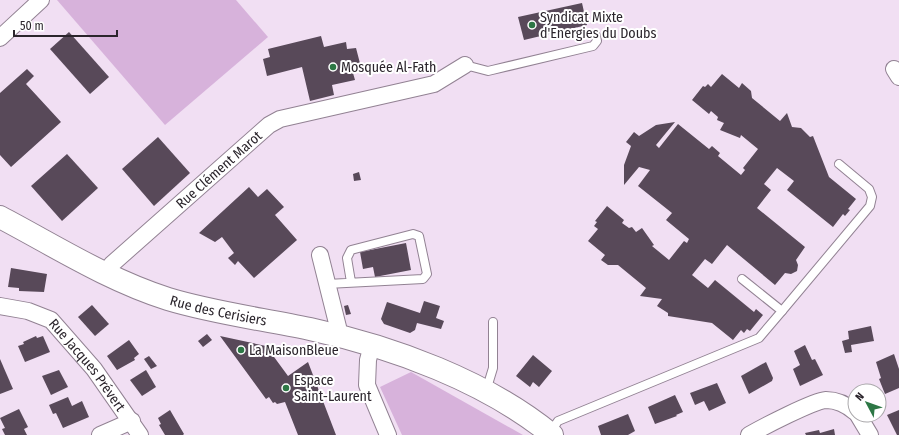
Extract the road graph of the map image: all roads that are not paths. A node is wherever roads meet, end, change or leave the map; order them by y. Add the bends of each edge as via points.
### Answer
1 (41, 0) edge
2 (596, 36) dead end
3 (0, 38) edge
4 (465, 65) joint
5 (839, 164) dead end
6 (0, 217) edge
7 (320, 255) dead end
8 (105, 274) junction
9 (742, 279) dead end
10 (351, 282) junction
11 (327, 284) junction
12 (0, 306) edge
13 (782, 311) junction
14 (493, 322) dead end
15 (336, 335) junction
16 (372, 345) junction
17 (486, 391) junction
18 (847, 406) edge
19 (132, 421) junction
20 (863, 423) edge
21 (551, 434) edge
22 (100, 435) edge
23 (140, 435) edge
24 (388, 435) edge
25 (749, 435) edge
26 (870, 435) edge

1 - 3 street
2 - 4 lane via 597,41 593,46 488,71
4 - 8 street, Rue Clément Marot via 434,84 280,119 269,125 123,254
5 - 13 lane via 869,189 872,197 870,206
6 - 8 street
7 - 11 street
8 - 15 street, Rue des Cerisiers via 132,287 170,299
9 - 13 lane
10 - 10 lane via 423,279 427,274 419,236 413,234 351,250 347,258
10 - 11 lane
11 - 15 street via 338,327
12 - 19 street, Rue Jacques Prévert via 28,311 51,320 94,369
13 - 21 lane via 759,338 558,421
14 - 17 lane via 493,368
15 - 16 street, Rue des Cerisiers
16 - 17 street, Rue des Cerisiers via 405,356
16 - 24 street via 366,384
17 - 21 street, Rue des Cerisiers
18 - 25 street via 834,401 817,402
19 - 22 street
19 - 23 street, Rue Jacques Prévert
20 - 26 street

